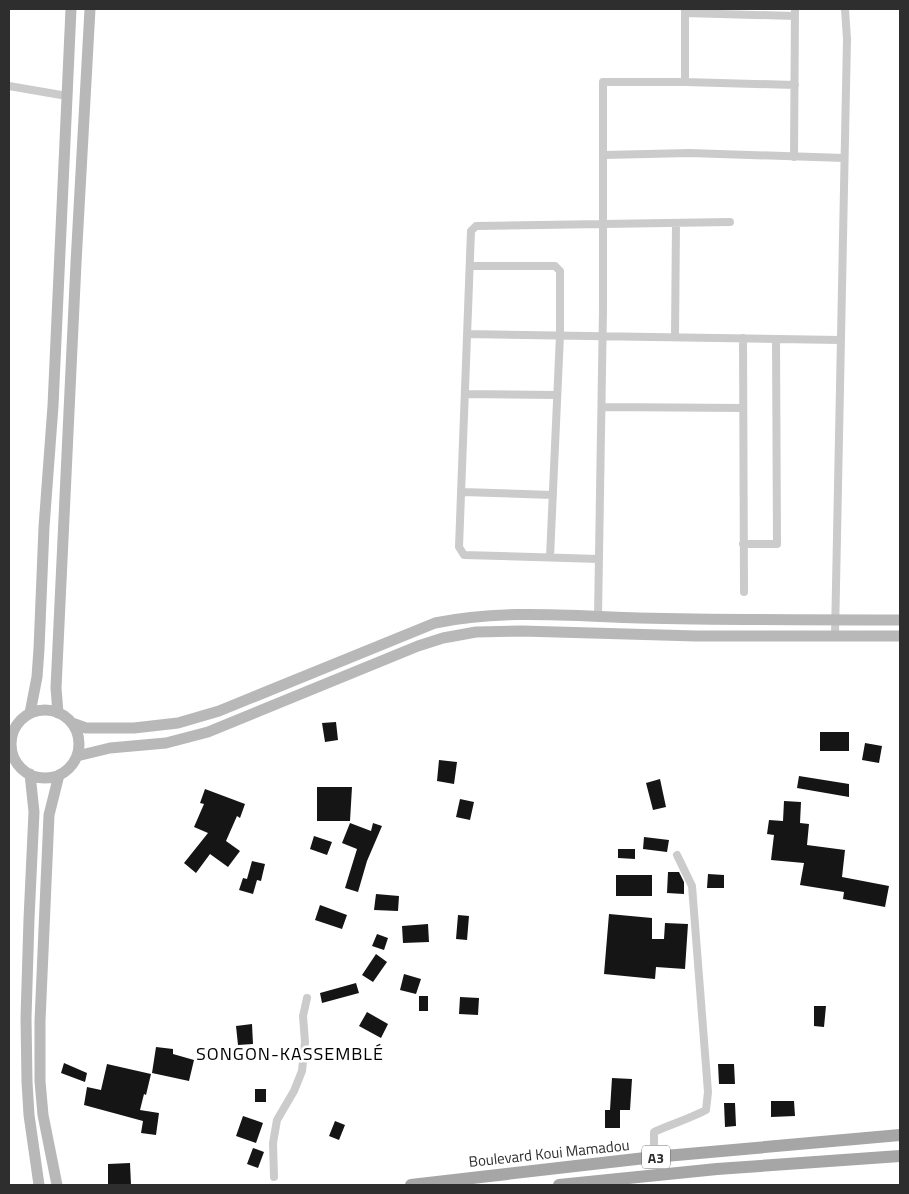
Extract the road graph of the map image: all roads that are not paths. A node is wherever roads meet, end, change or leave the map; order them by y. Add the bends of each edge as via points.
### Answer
1 (72, 9) edge
2 (90, 9) edge
3 (845, 9) edge
4 (849, 9) edge
5 (685, 11) edge
6 (795, 12) edge
7 (685, 82) junction
8 (795, 84) junction
9 (9, 86) edge
10 (67, 96) junction
11 (604, 155) junction
12 (794, 157) junction
13 (844, 158) junction
14 (730, 222) dead end
15 (676, 223) junction
16 (604, 224) junction
17 (470, 266) junction
18 (468, 334) junction
19 (560, 335) junction
20 (603, 336) junction
21 (675, 337) junction
22 (743, 338) junction
23 (776, 339) junction
24 (840, 340) junction
25 (466, 394) junction
26 (557, 395) junction
27 (602, 408) junction
28 (743, 408) junction
29 (462, 492) junction
30 (553, 494) junction
31 (743, 544) junction
32 (550, 557) junction
33 (599, 559) junction
34 (744, 592) dead end
35 (598, 617) junction
36 (835, 620) junction
37 (900, 620) edge
38 (835, 636) junction
39 (900, 636) edge
40 (58, 713) junction
41 (25, 716) junction
42 (9, 721) edge
43 (72, 723) junction
44 (11, 752) edge
45 (77, 756) junction
46 (30, 774) junction
47 (59, 775) junction
48 (677, 855) dead end
49 (306, 998) dead end
50 (900, 1135) edge
51 (900, 1156) edge
52 (654, 1158) junction
53 (274, 1177) dead end
54 (39, 1185) edge
55 (57, 1185) edge
56 (412, 1185) edge
57 (559, 1185) edge

1 - 10 main road
2 - 40 main road via 56,688
3 - 4 street
3 - 13 street
5 - 6 street
5 - 7 street
6 - 8 street
7 - 8 street
7 - 11 street via 603,82
8 - 12 street
9 - 10 street
10 - 41 main road via 37,677
11 - 12 street via 690,153
11 - 16 street
12 - 13 street
13 - 24 street
14 - 15 street
15 - 16 street
15 - 21 street
16 - 17 street via 476,226 471,231
16 - 20 street
17 - 18 street
17 - 19 street via 555,266 560,271
18 - 19 street
18 - 25 street
19 - 20 street
19 - 26 street
20 - 21 street
20 - 27 street
21 - 22 street
22 - 23 street
22 - 28 street
23 - 24 street
23 - 31 street via 777,544
24 - 36 street
25 - 26 street
25 - 29 street
26 - 30 street
27 - 28 street
27 - 33 street
28 - 31 street
29 - 30 street
29 - 32 street via 459,547 464,555
30 - 32 street
31 - 34 street
32 - 33 street
33 - 35 street
35 - 36 main road
35 - 43 main road via 515,614 435,623 219,711 178,723 134,728 86,728
36 - 37 main road
36 - 38 street
38 - 39 main road
38 - 45 main road via 476,632 418,646 208,732 166,743 110,748
40 - 41 main road via 41,710
40 - 43 main road
41 - 42 main road
41 - 44 main road via 14,728
43 - 45 main road via 78,733
44 - 46 main road via 21,768
45 - 47 main road
46 - 47 main road via 50,778
46 - 54 main road via 34,812 26,1018 27,1082
47 - 55 main road via 49,815 40,1021 43,1116
48 - 52 street via 692,886 708,1092 706,1110 654,1132
49 - 53 street via 302,1071 277,1120 273,1143
50 - 52 main road, Boulevard Koui Mamadou / A3
51 - 57 main road, A3
52 - 56 main road, Boulevard Koui Mamadou / A3

